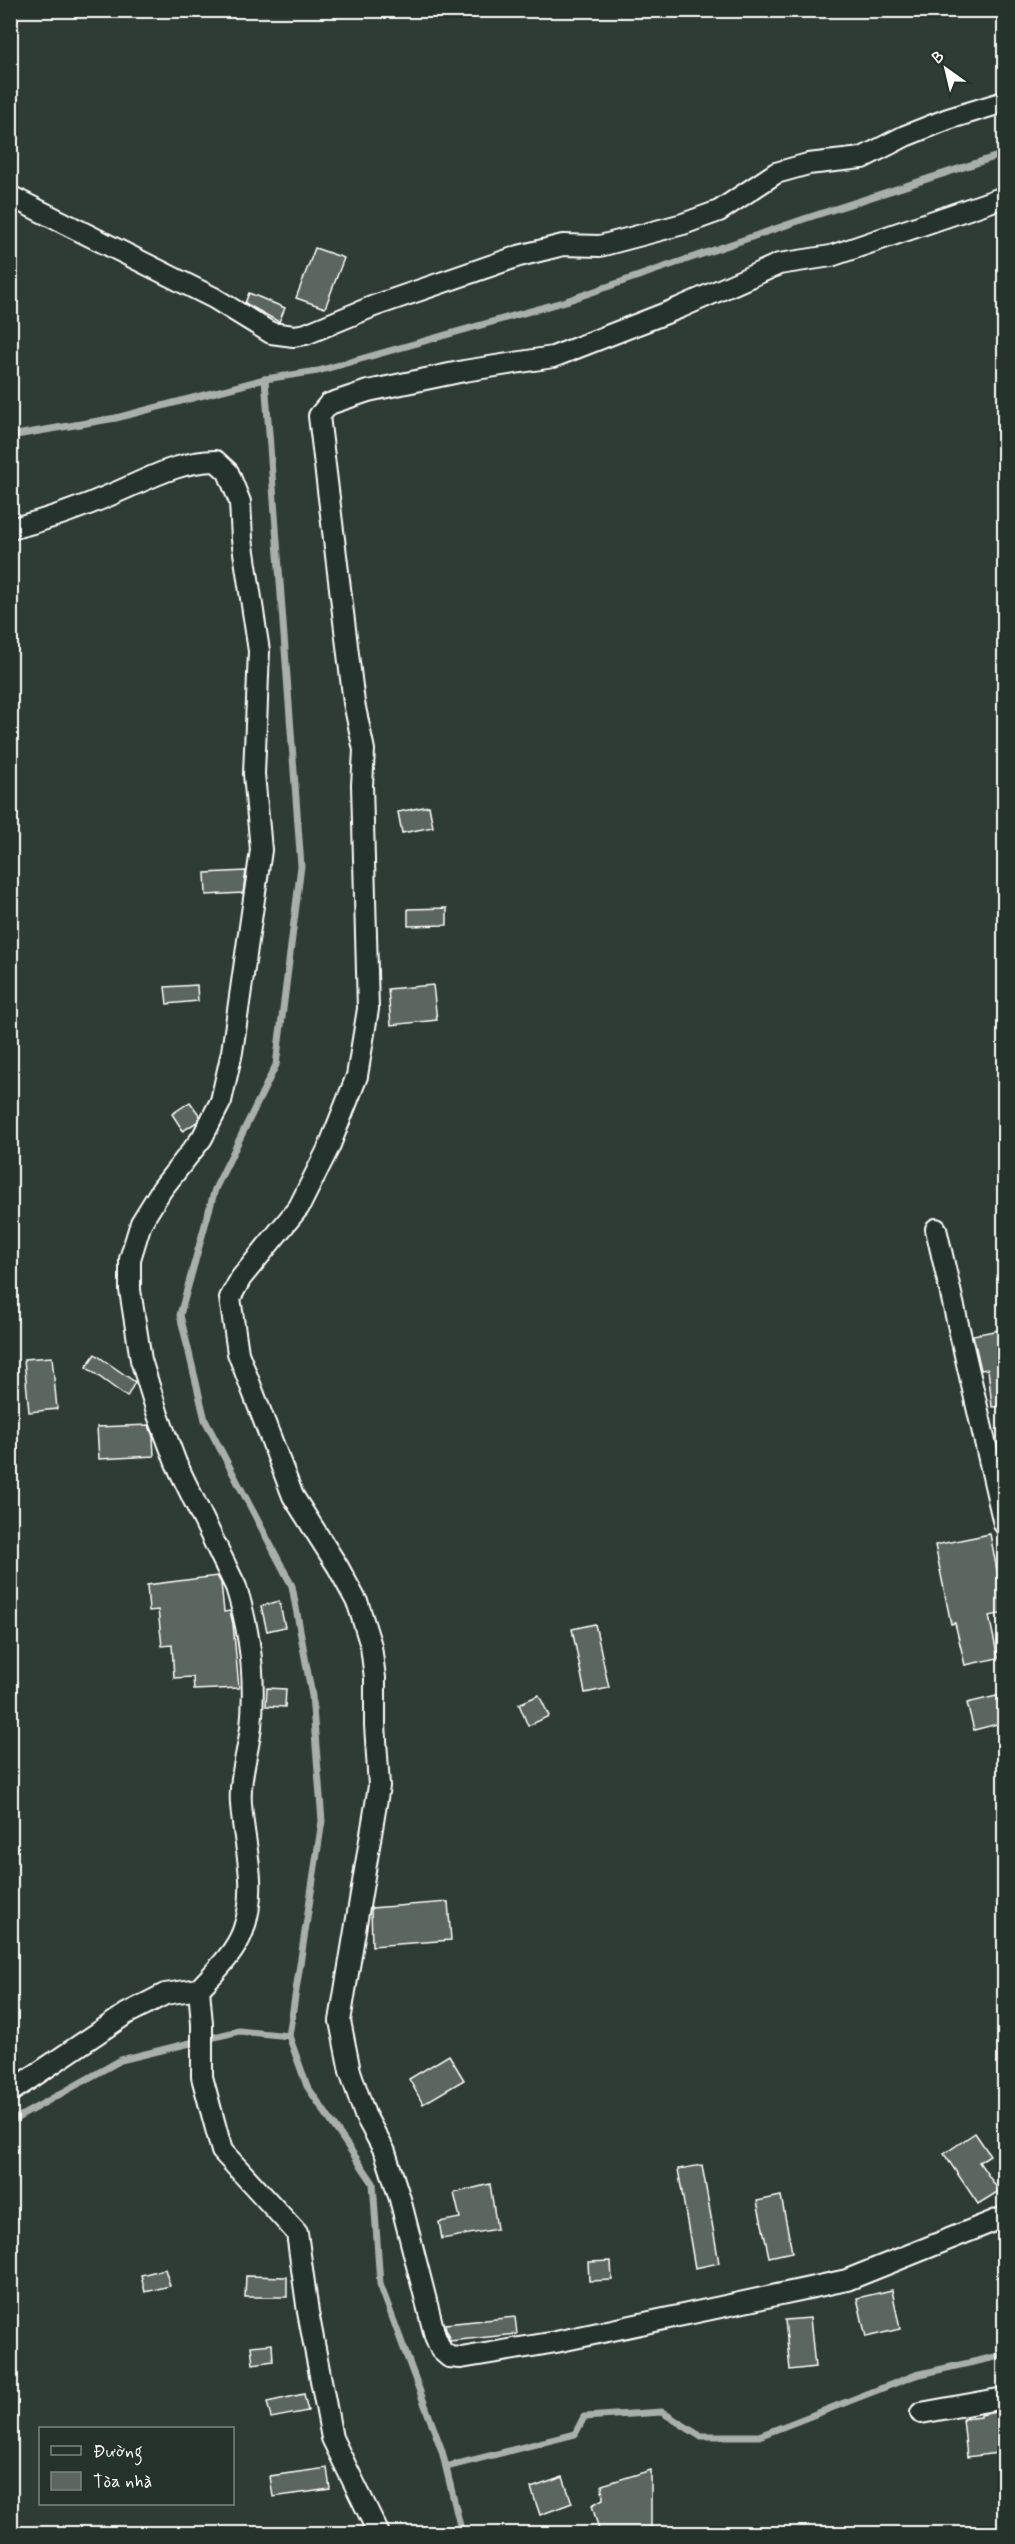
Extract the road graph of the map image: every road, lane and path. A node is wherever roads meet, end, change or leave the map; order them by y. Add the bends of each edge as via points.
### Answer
1 (1005, 102) edge
2 (10, 196) edge
3 (1005, 197) edge
4 (10, 529) edge
5 (936, 1229) dead end
6 (1005, 1524) edge
7 (199, 1989) junction
8 (10, 2092) edge
9 (1005, 2217) edge
10 (1005, 2398) edge
11 (921, 2413) dead end
12 (379, 2534) edge

1 - 2 street via 905,136 862,158 807,164 776,173 719,211 682,224 600,246 563,245 519,256 294,336 271,333 198,289
3 - 9 street via 831,256 779,264 553,357 368,391 329,404 319,416 352,691 364,750 368,1009 357,1076 329,1147 299,1207 241,1278 230,1298 238,1353 292,1496 358,1604 371,1646 379,1786 340,2021 350,2071 365,2115 385,2151 400,2199 441,2350 449,2357 460,2358 556,2342 847,2280
4 - 7 street via 43,521 168,470 200,461 216,461 228,472 240,502 259,651 254,774 261,850 232,1052 221,1101 202,1138 141,1223 130,1259 130,1290 141,1360 176,1463 236,1587 254,1680 241,1782 252,1880 243,1932 226,1960
5 - 6 street
7 - 8 street via 165,1994 126,2014
7 - 12 street via 202,2077 222,2151 297,2233 332,2438
10 - 11 street

